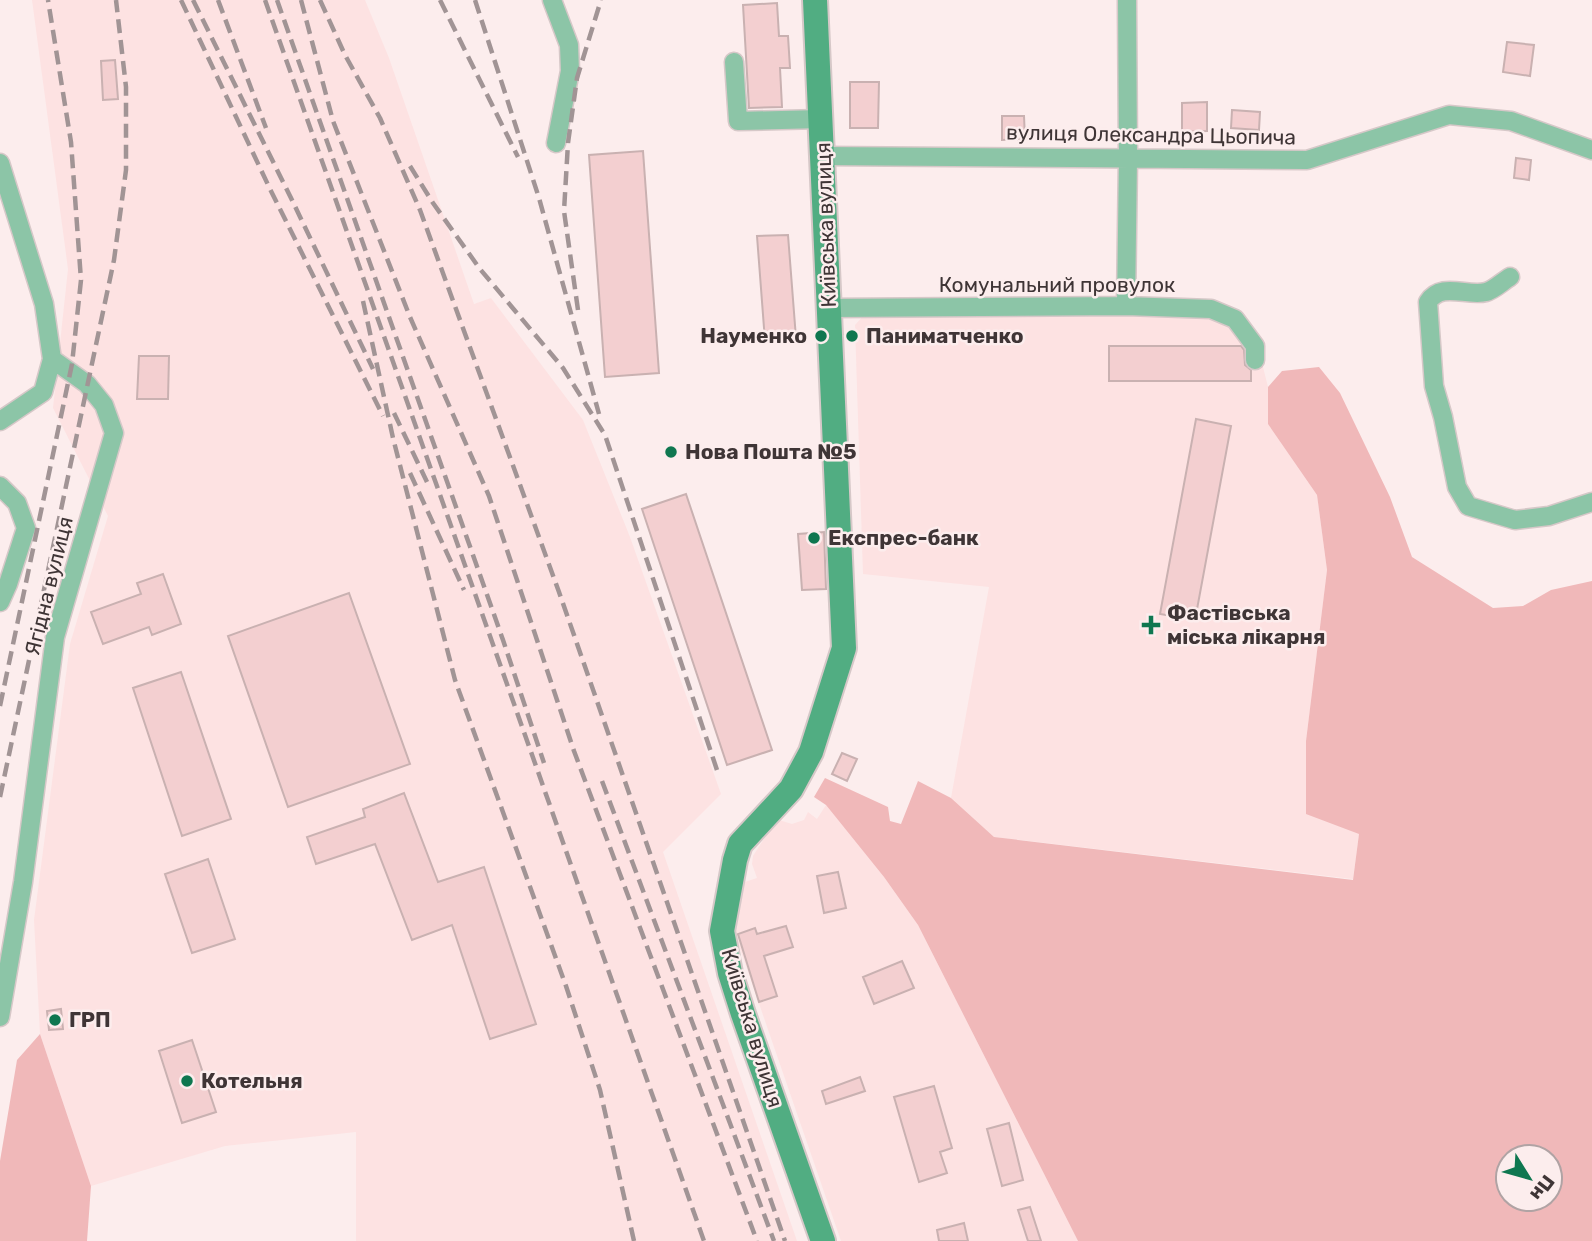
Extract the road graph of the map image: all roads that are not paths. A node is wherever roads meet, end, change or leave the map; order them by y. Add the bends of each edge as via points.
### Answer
1 (552, 0) edge
2 (816, 0) edge
3 (1128, 0) edge
4 (734, 62) dead end
5 (821, 119) junction
6 (556, 143) dead end
7 (1592, 150) edge
8 (823, 156) junction
9 (1128, 157) junction
10 (0, 163) edge
11 (1510, 276) dead end
12 (1126, 306) junction
13 (829, 308) junction
14 (52, 359) junction
15 (1255, 360) dead end
16 (0, 421) edge
17 (0, 486) edge
18 (1592, 502) edge
19 (0, 601) edge
20 (0, 1017) edge
21 (823, 1241) edge

1 - 6 street via 569,46 570,71
2 - 5 main road, Київська вулиця
3 - 9 street
4 - 5 street via 738,121
5 - 8 main road, Київська вулиця
7 - 9 street, вулиця Олександра Цьопича via 1511,121 1449,115 1307,160
8 - 9 street, вулиця Олександра Цьопича
8 - 13 main road, Київська вулиця
9 - 12 street
10 - 14 street via 44,304
11 - 18 street via 1487,292 1441,291 1428,302 1434,386 1457,487 1468,506 1515,520 1549,516
12 - 13 street, Комунальний провулок
12 - 15 street, Комунальний провулок via 1211,309 1235,319 1255,346
13 - 21 main road, Київська вулиця via 844,648 811,752 791,789 740,844 722,931 730,973
14 - 16 street via 44,392
14 - 20 street, Ягідна вулиця via 87,384 104,405 114,433 55,637
17 - 19 street via 17,503 26,528

